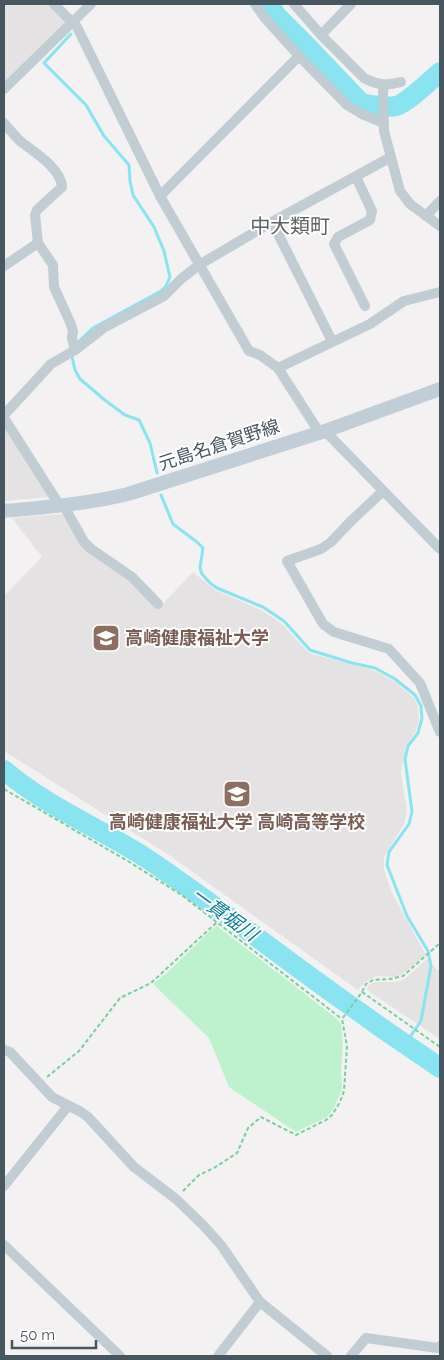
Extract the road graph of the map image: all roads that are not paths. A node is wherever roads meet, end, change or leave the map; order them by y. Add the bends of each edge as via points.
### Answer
1 (54, 4) edge
2 (91, 4) edge
3 (255, 4) edge
4 (294, 4) edge
5 (351, 4) edge
6 (73, 23) junction
7 (321, 35) junction
8 (300, 56) junction
9 (401, 82) dead end
10 (4, 89) edge
11 (384, 89) junction
12 (384, 118) junction
13 (4, 123) edge
14 (391, 157) junction
15 (356, 177) junction
16 (160, 196) junction
17 (440, 201) edge
18 (426, 216) junction
19 (272, 222) junction
20 (440, 226) edge
21 (38, 242) junction
22 (5, 263) edge
23 (199, 265) junction
24 (440, 292) edge
25 (365, 306) dead end
26 (332, 341) junction
27 (74, 350) junction
28 (278, 368) junction
29 (440, 389) edge
30 (4, 417) edge
31 (322, 431) junction
32 (383, 491) junction
33 (62, 506) junction
34 (4, 511) edge
35 (440, 549) edge
36 (158, 604) dead end
37 (440, 732) edge
38 (4, 1050) edge
39 (68, 1106) junction
40 (4, 1186) edge
41 (4, 1245) edge
42 (260, 1302) junction
43 (440, 1346) edge
44 (120, 1356) edge
45 (218, 1356) edge
46 (327, 1356) edge
47 (351, 1356) edge

1 - 6 street
2 - 6 street
3 - 8 street
4 - 7 street
5 - 7 street
6 - 10 street
6 - 16 street
7 - 11 street via 364,78
8 - 12 street via 347,105 362,114
8 - 16 street
9 - 11 street
11 - 12 street
12 - 14 street
13 - 21 street via 62,182 62,187 36,210
14 - 15 street
14 - 18 street via 400,191
15 - 19 street
15 - 25 street via 372,211 370,220 338,237 334,244
16 - 23 street
17 - 18 street
18 - 20 street
19 - 23 street
19 - 26 street
21 - 22 street
21 - 27 street via 53,266 54,287 73,331
23 - 27 street via 164,296 105,327
23 - 28 street via 249,351
24 - 26 street via 404,301 370,324
26 - 28 street
27 - 30 street via 51,364
28 - 31 street
29 - 31 main road, 元島名倉賀野線
30 - 33 street
31 - 32 street
31 - 33 main road, 元島名倉賀野線 via 128,494
32 - 35 street
32 - 37 street via 331,542 287,560 323,624 334,632 389,649 420,684
33 - 34 main road, 元島名倉賀野線
33 - 36 street via 84,542 132,577
38 - 39 street via 10,1052 52,1098
39 - 40 street
39 - 42 street via 88,1118 134,1167 176,1199 203,1225
41 - 44 street
42 - 45 street
42 - 46 street
43 - 47 street via 366,1338

